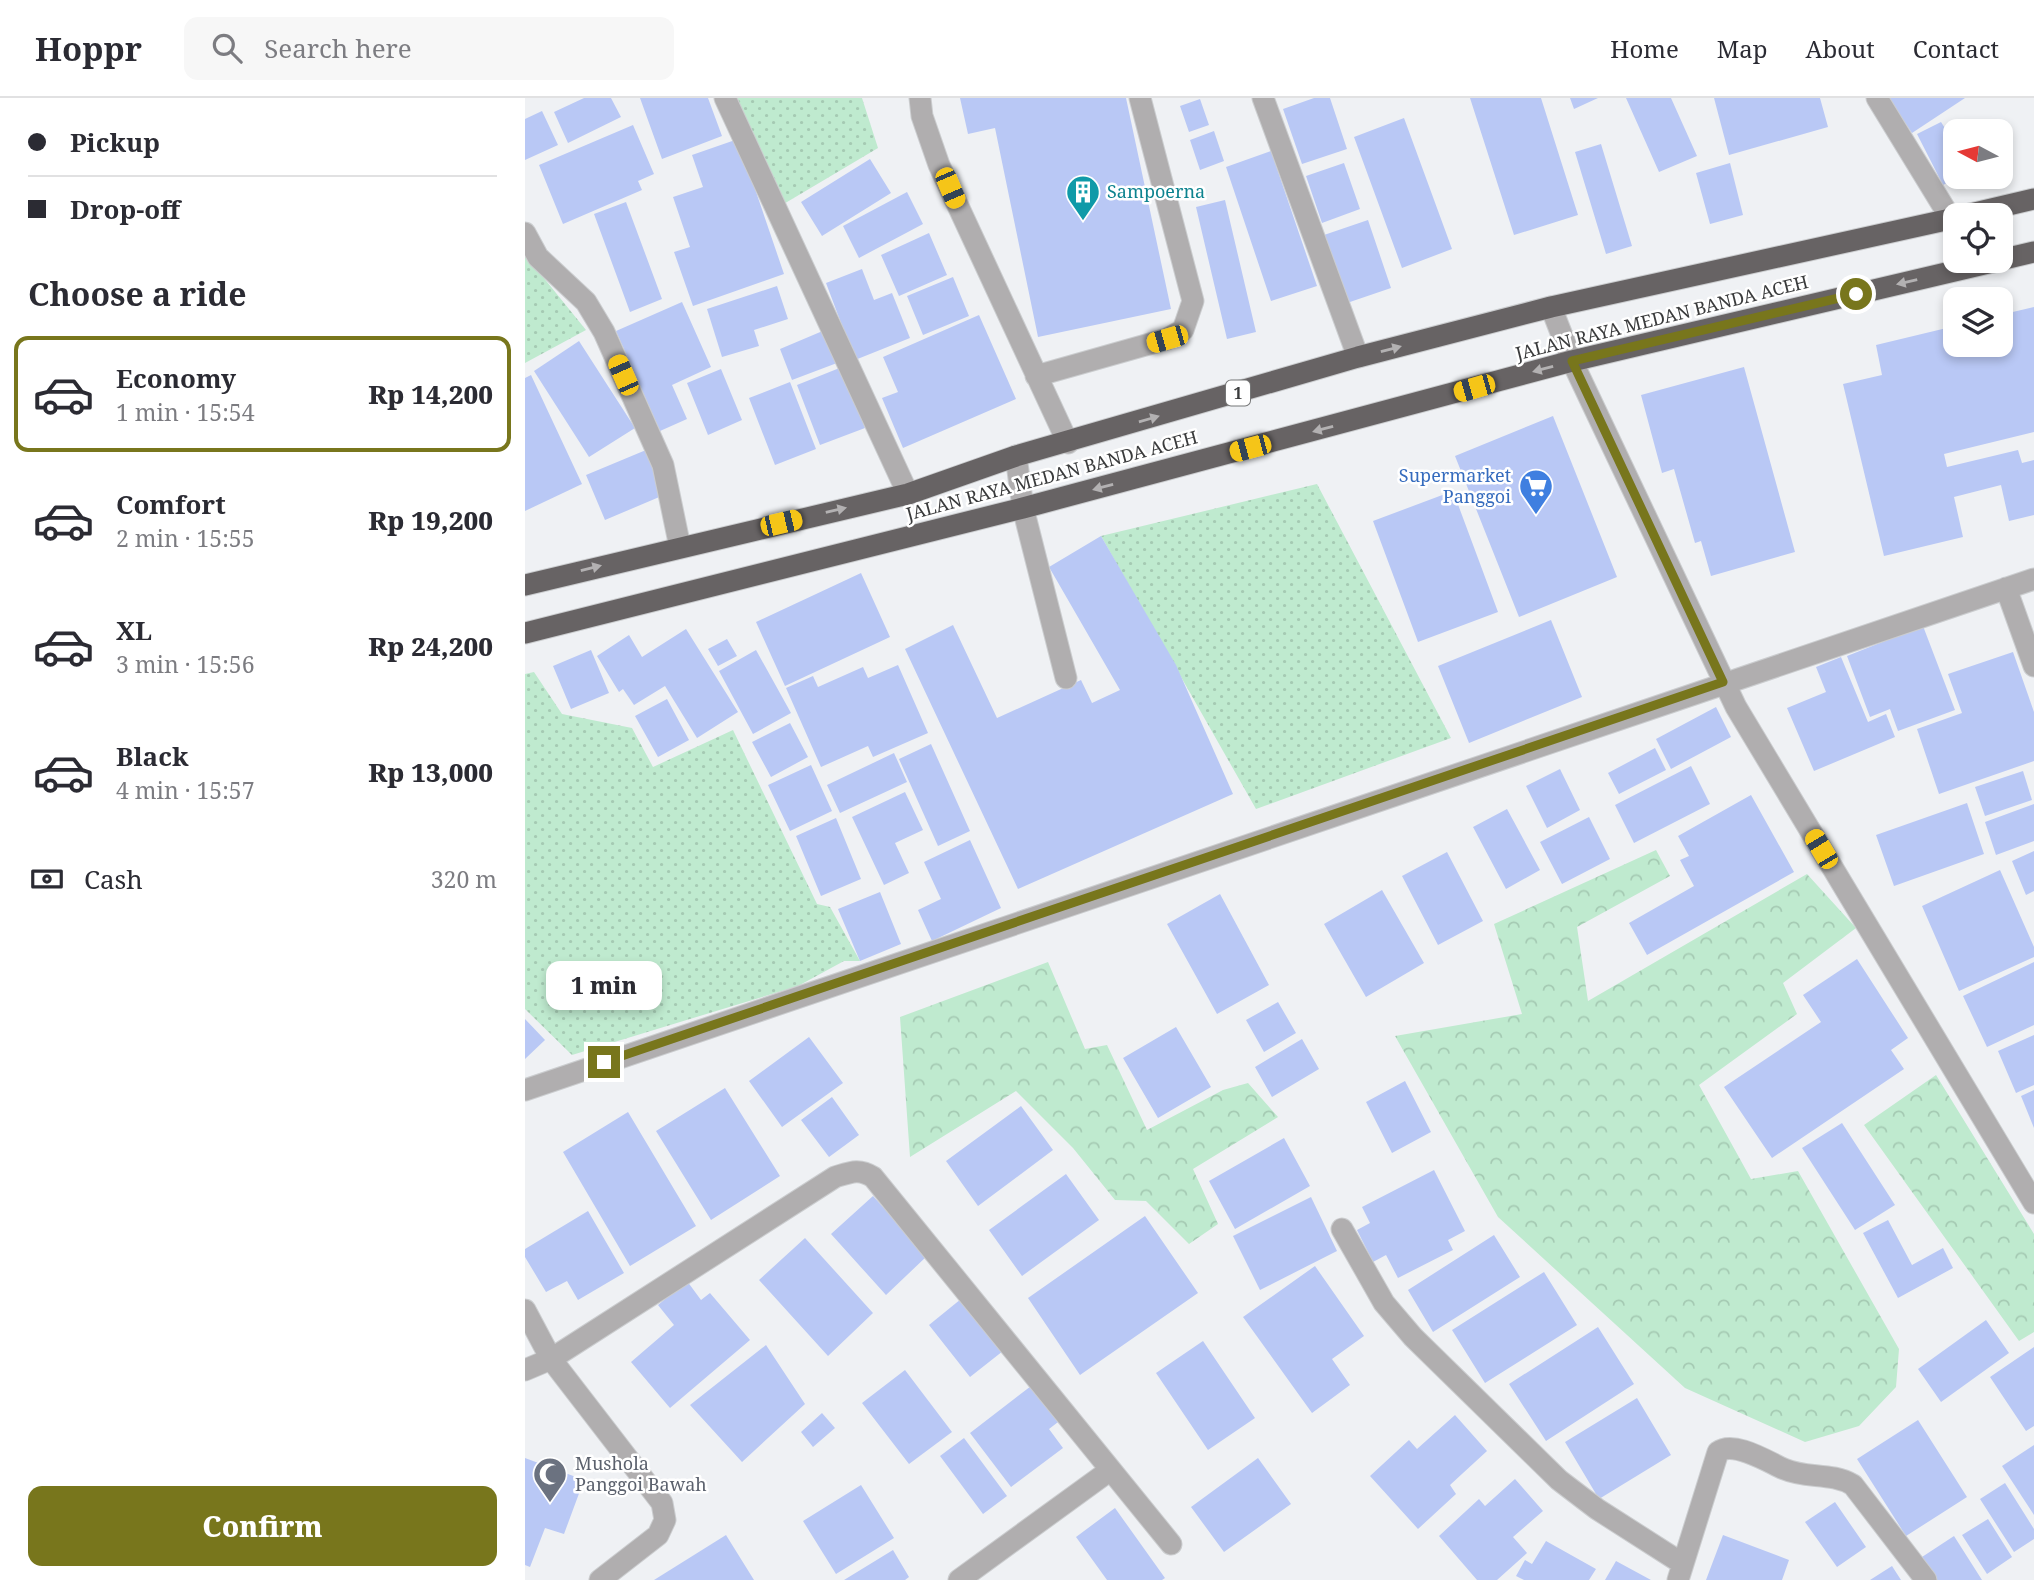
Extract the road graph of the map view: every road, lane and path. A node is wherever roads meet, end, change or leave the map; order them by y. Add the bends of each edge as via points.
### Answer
1 (725, 98) edge
2 (920, 98) edge
3 (1140, 98) edge
4 (1263, 98) edge
5 (1877, 98) edge
6 (2034, 199) edge
7 (1948, 203) edge
8 (2013, 204) edge
9 (1943, 220) edge
10 (525, 233) edge
11 (2034, 252) edge
12 (2013, 257) edge
13 (1944, 273) edge
14 (1551, 307) junction
15 (1358, 357) junction
16 (1572, 361) junction
17 (1036, 376) junction
18 (1068, 443) junction
19 (1016, 456) junction
20 (908, 494) junction
21 (1024, 509) junction
22 (680, 547) junction
23 (2034, 579) edge
24 (525, 585) edge
25 (2006, 588) junction
26 (525, 633) edge
27 (2034, 666) edge
28 (1066, 678) dead end
29 (1723, 682) junction
30 (525, 1090) edge
31 (2034, 1203) edge
32 (1342, 1229) dead end
33 (525, 1310) edge
34 (551, 1359) junction
35 (525, 1370) edge
36 (1109, 1471) junction
37 (1171, 1544) dead end
38 (1680, 1572) edge
39 (600, 1580) edge
40 (959, 1580) edge
41 (1926, 1580) edge

1 - 20 street
2 - 17 street via 940,164
3 - 17 street via 1193,301 1183,330 1167,339
4 - 15 street
5 - 7 street
6 - 8 highway, JALAN RAYA MEDAN BANDA ACEH / 1
9 - 14 highway, JALAN RAYA MEDAN BANDA ACEH / 1
10 - 22 street via 538,257 586,302 604,332 663,465
11 - 12 highway, JALAN RAYA MEDAN BANDA ACEH
13 -> 16 highway, JALAN RAYA MEDAN BANDA ACEH
15 -> 14 highway, JALAN RAYA MEDAN BANDA ACEH / 1
14 - 16 street
18 -> 15 highway, JALAN RAYA MEDAN BANDA ACEH / 1
16 -> 21 highway, JALAN RAYA MEDAN BANDA ACEH
16 - 29 street
17 - 18 street
18 - 19 highway, JALAN RAYA MEDAN BANDA ACEH / 1
19 - 20 highway, JALAN RAYA MEDAN BANDA ACEH / 1
19 - 21 street
22 -> 20 highway, JALAN RAYA MEDAN BANDA ACEH / 1
21 - 26 highway, JALAN RAYA MEDAN BANDA ACEH
21 - 28 street
24 -> 22 highway, JALAN RAYA MEDAN BANDA ACEH / 1
23 - 25 street
25 - 27 street
25 - 29 street
29 - 30 street
29 - 31 street
32 - 38 street via 1384,1303 1413,1336 1559,1480
33 - 34 street
34 - 35 street
34 - 36 street via 835,1177 864,1171
34 - 39 street via 662,1503 664,1520 658,1535
36 - 37 street
36 - 40 street
38 - 41 street via 1718,1452 1732,1448 1796,1474 1835,1476 1853,1485

